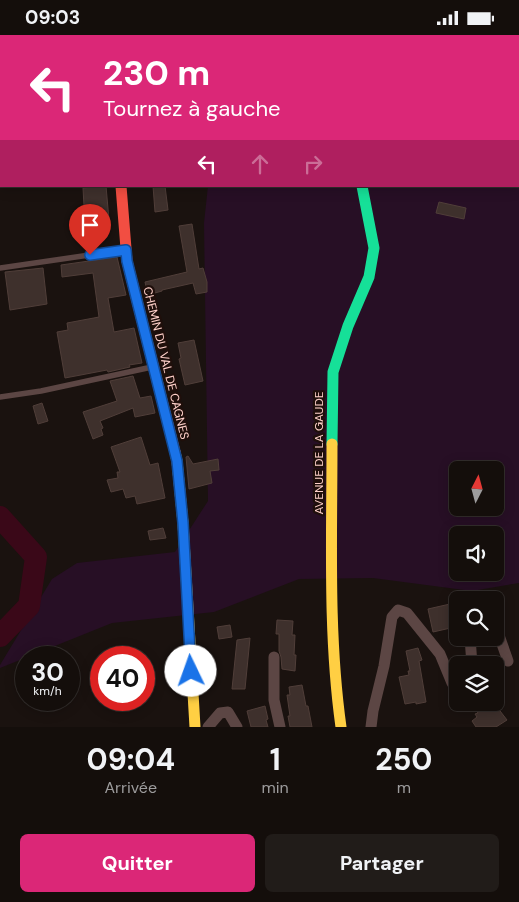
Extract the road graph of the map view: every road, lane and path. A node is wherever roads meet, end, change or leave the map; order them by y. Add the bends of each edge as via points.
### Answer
1 (121, 187) edge
2 (362, 187) edge
3 (126, 250) junction
4 (0, 268) edge
5 (153, 367) junction
6 (0, 397) edge
7 (503, 646) edge
8 (274, 657) dead end
9 (508, 661) dead end
10 (449, 676) edge
11 (195, 727) edge
12 (208, 727) edge
13 (237, 727) edge
14 (280, 727) edge
15 (341, 727) edge
16 (370, 727) edge

1 - 3 street, CHEMIN DU VAL DE CAGNES
2 - 15 street, AVENUE DE LA GAUDE via 374,248 368,277 348,326 333,381 332,618 336,699
3 - 4 lane
3 - 5 street, CHEMIN DU VAL DE CAGNES
5 - 6 lane
5 - 11 street, CHEMIN DU VAL DE CAGNES via 177,461
7 - 9 street
8 - 14 street via 274,700
10 - 16 street via 440,654 407,613 398,610 392,617
12 - 13 street via 220,713 228,712

